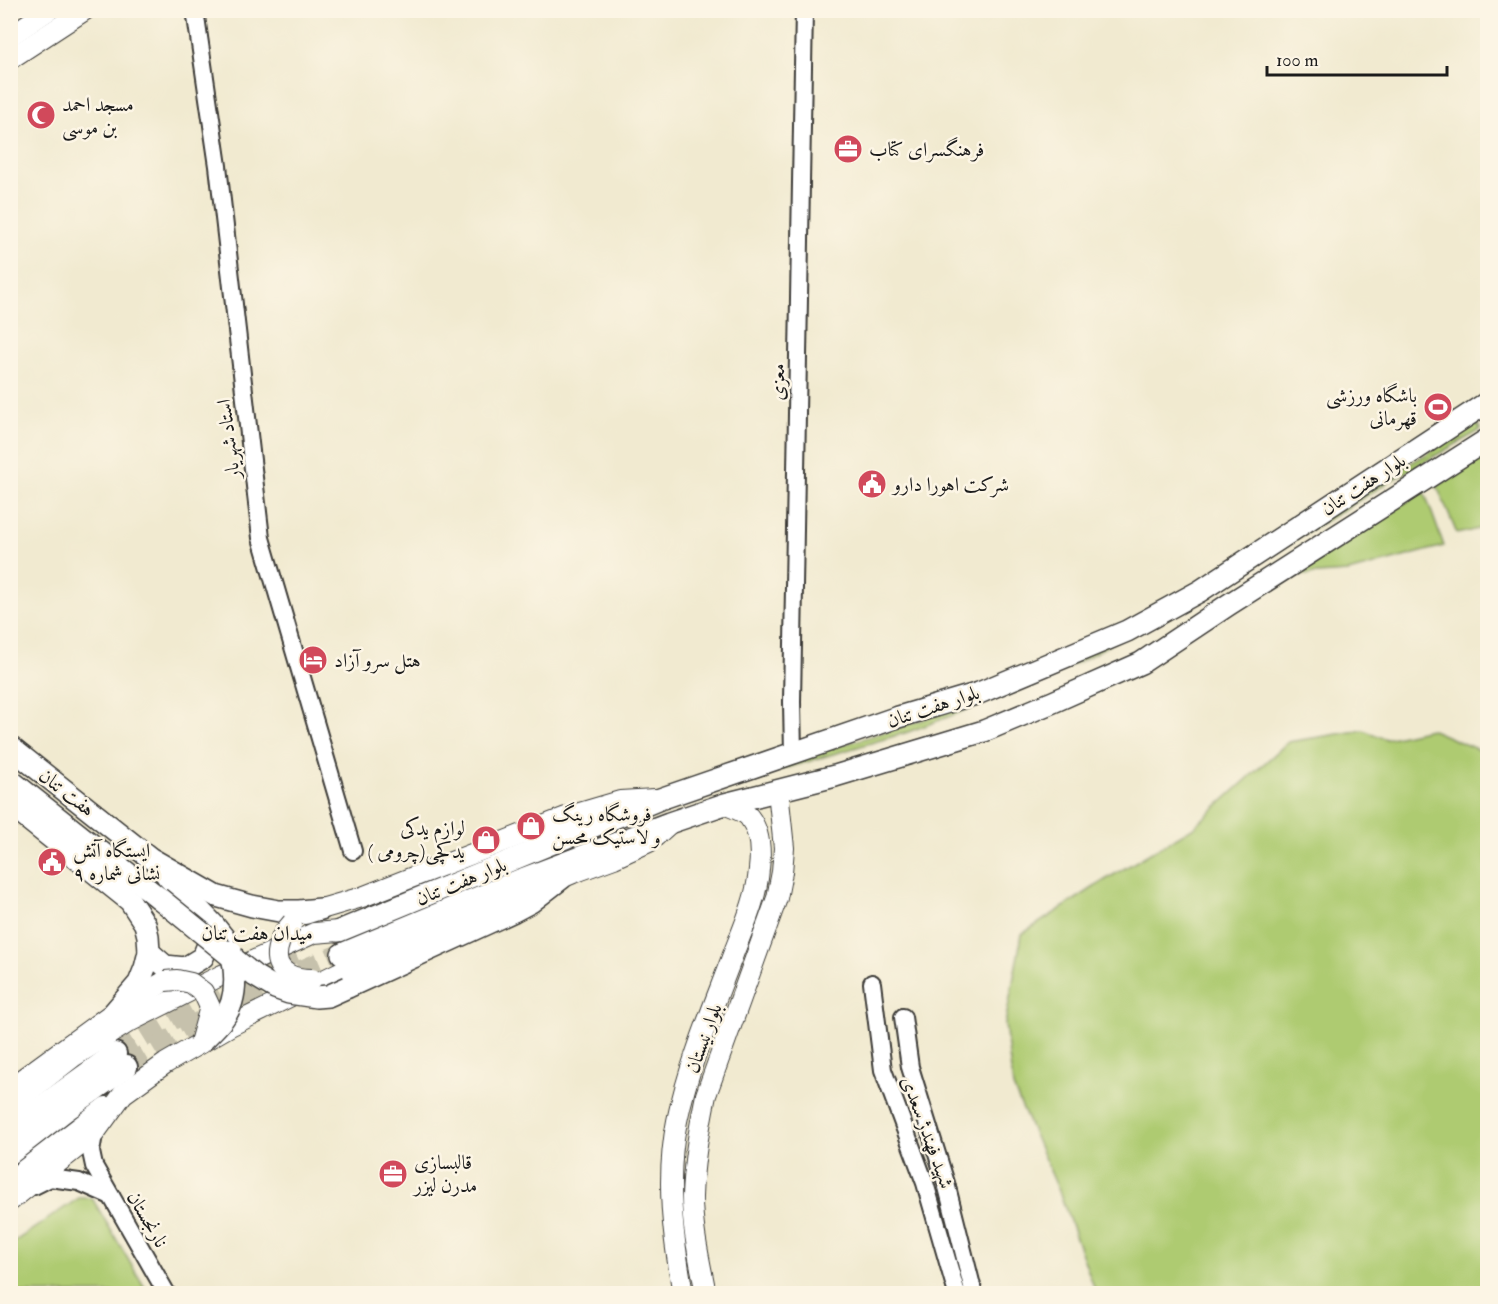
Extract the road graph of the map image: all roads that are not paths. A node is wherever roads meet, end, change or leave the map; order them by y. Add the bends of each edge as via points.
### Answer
1 (49, 10) edge
2 (85, 10) edge
3 (195, 10) edge
4 (804, 10) edge
5 (64, 16) edge
6 (10, 36) edge
7 (10, 59) edge
8 (1486, 405) edge
9 (1488, 439) edge
10 (10, 747) edge
11 (793, 754) junction
12 (10, 780) edge
13 (778, 791) junction
14 (660, 799) junction
15 (725, 804) junction
16 (10, 805) edge
17 (669, 823) junction
18 (781, 824) junction
19 (754, 826) junction
20 (353, 851) dead end
21 (150, 858) junction
22 (562, 878) joint
23 (321, 909) junction
24 (206, 917) junction
25 (339, 931) joint
26 (149, 952) junction
27 (344, 971) junction
28 (872, 983) dead end
29 (114, 1012) junction
30 (903, 1017) dead end
31 (200, 1043) junction
32 (10, 1088) edge
33 (123, 1094) junction
34 (10, 1106) edge
35 (10, 1130) edge
36 (94, 1134) junction
37 (10, 1153) edge
38 (19, 1185) edge
39 (111, 1196) junction
40 (10, 1201) edge
41 (167, 1293) edge
42 (683, 1293) edge
43 (706, 1293) edge
44 (957, 1293) edge
45 (974, 1293) edge

1 - 6 main road
2 - 5 main road
3 - 20 street, استاد شهریار via 261,538
4 - 11 street, معزی
5 - 7 main road
8 - 11 main road, بلوار هفت تنان via 1200,591 1127,631 979,693
9 - 13 main road, بلوار هفت تنان via 1141,663 984,731
10 - 21 main road, هفت تنان
11 - 14 main road, بلوار هفت تنان
12 - 27 main road, bridge via 266,983 289,993 328,996
13 - 15 main road, بلوار هفت تنان
13 - 18 main road, بلوار نیستان
14 - 23 main road via 620,801 566,817 382,890
14 - 25 main road, بلوار هفت تنان
15 - 17 main road, بلوار هفت تنان
15 - 19 main road via 748,815
16 - 26 main road via 130,901 145,924
17 - 22 main road via 649,842
17 - 27 main road, بلوار هفت تنان via 522,879
18 - 19 main road via 766,807 755,814
18 - 43 main road, بلوار نیستان via 784,848 777,898 709,1085 699,1129 692,1199
19 - 42 main road, بلوار نیستان via 760,845 759,871 750,909 684,1091 674,1143 671,1206
21 - 23 main road, هفت تنان via 216,896 279,911
21 - 24 main road
22 - 27 main road via 514,911
23 - 27 main road, bridge via 292,923 278,945 278,963 298,978 312,979
24 - 26 main road via 211,937 203,957 185,968 165,966
24 - 31 main road, bridge via 224,938 236,972 225,1017
25 - 34 main road via 314,933 129,1022 73,1057
26 - 29 main road via 139,983
27 - 31 main road
28 - 44 street, شهید فهندژ سعدی via 883,1070 925,1183
29 - 31 main road, bridge via 165,981 191,983 203,992 210,1007
29 - 32 main road
30 - 45 street, شهید فهندژ سعدی via 910,1067 946,1183
31 - 33 main road
33 - 36 main road
33 - 38 main road
35 - 37 highway via 120,1060
36 - 38 main road
36 - 39 street, نارنجستان via 94,1166
38 - 39 street via 50,1178 79,1182
38 - 40 main road
39 - 41 street, نارنجستان

